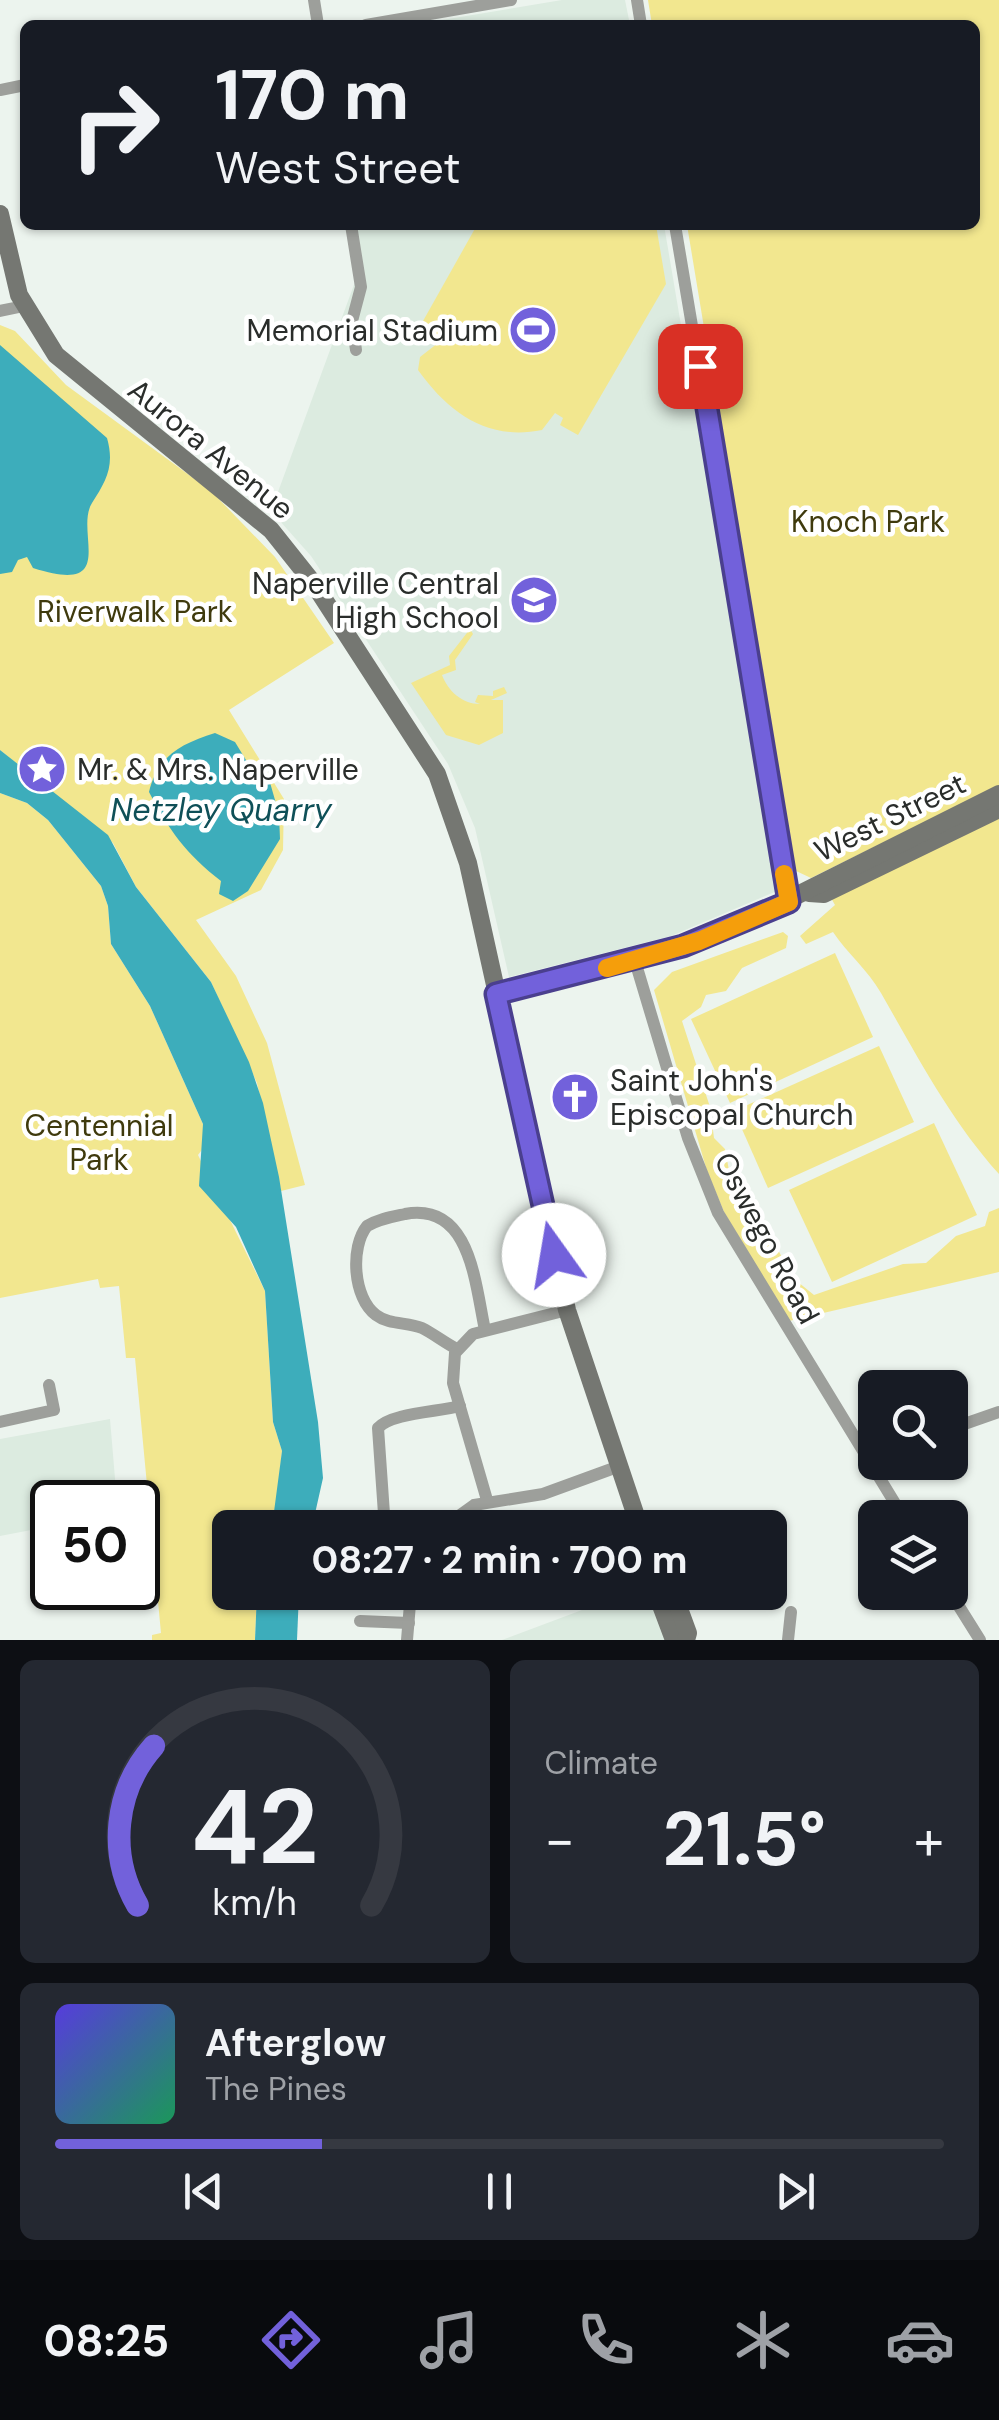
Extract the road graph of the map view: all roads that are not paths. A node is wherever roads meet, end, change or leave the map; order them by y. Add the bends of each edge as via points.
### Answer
1 (511, 0) edge
2 (395, 20) edge
3 (0, 214) edge
4 (352, 230) edge
5 (676, 230) edge
6 (24, 306) junction
7 (0, 311) edge
8 (356, 350) dead end
9 (999, 794) edge
10 (999, 810) edge
11 (808, 893) junction
12 (789, 902) junction
13 (636, 961) junction
14 (496, 994) junction
15 (567, 1310) junction
16 (485, 1330) junction
17 (457, 1349) junction
18 (49, 1385) dead end
19 (460, 1406) junction
20 (999, 1412) edge
21 (0, 1422) edge
22 (968, 1422) edge
23 (858, 1436) edge
24 (618, 1466) junction
25 (487, 1500) junction
26 (385, 1510) edge
27 (471, 1510) edge
28 (634, 1510) edge
29 (410, 1610) edge
30 (663, 1610) edge
31 (680, 1610) edge
32 (961, 1610) edge
33 (790, 1612) dead end
34 (360, 1620) dead end
35 (409, 1623) junction
36 (407, 1640) edge
37 (674, 1640) edge
38 (686, 1640) edge
39 (788, 1640) edge
40 (980, 1640) edge

1 - 2 street
3 - 6 main road, Aurora Avenue
4 - 8 street via 361,287 352,321
5 - 12 street
6 - 7 street
6 - 14 main road, Aurora Avenue via 66,366 239,500 314,584 418,740 448,799
9 - 11 main road, West Street via 816,882
10 - 11 main road, West Street via 824,894
11 - 12 main road, West Street
12 - 13 main road, West Street via 720,934
13 - 14 main road, West Street
13 - 23 street, Oswego Road via 688,1138 718,1212
14 - 15 main road, Aurora Avenue
15 - 16 street
15 - 24 main road, Aurora Avenue
16 - 17 street
16 - 17 street via 455,1229 419,1213 375,1221 359,1237 355,1254 370,1310
17 - 19 street via 452,1374
18 - 21 street via 54,1410
19 - 25 street
19 - 26 street via 388,1418 378,1428
20 - 22 street
24 - 25 street via 543,1494
24 - 28 main road, Aurora Avenue
25 - 27 street
29 - 35 street
30 - 37 main road
31 - 38 main road
32 - 40 street
33 - 39 street
34 - 35 street
35 - 36 street

